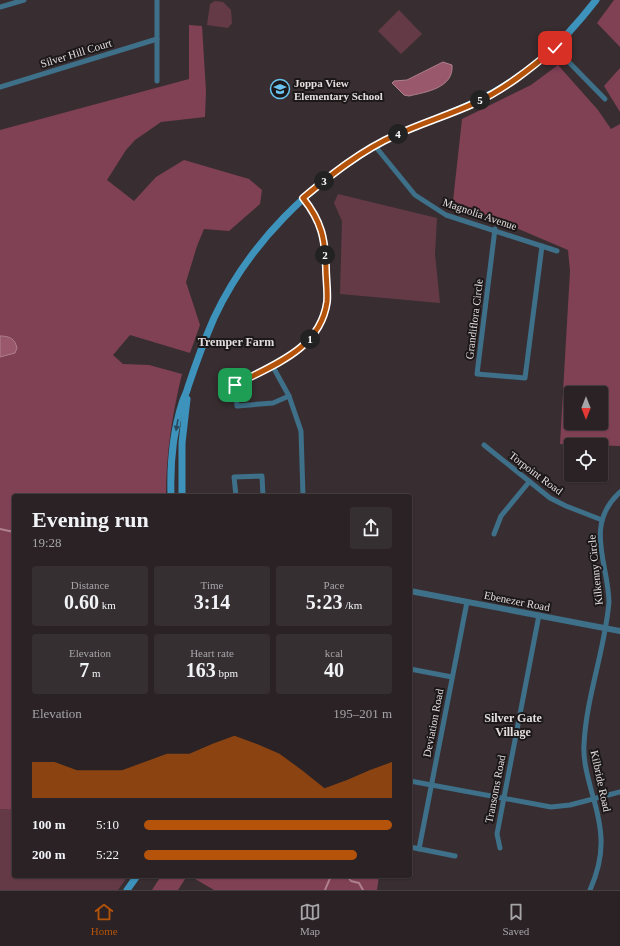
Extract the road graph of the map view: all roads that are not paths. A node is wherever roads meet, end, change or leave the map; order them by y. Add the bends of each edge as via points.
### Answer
1 (24, 0) edge
2 (157, 0) edge
3 (596, 0) edge
4 (0, 7) edge
5 (157, 39) junction
6 (555, 48) junction
7 (157, 82) dead end
8 (0, 87) edge
9 (605, 99) dead end
10 (375, 146) junction
11 (303, 198) junction
12 (495, 229) junction
13 (542, 246) junction
14 (557, 250) dead end
15 (272, 365) junction
16 (188, 388) junction
17 (289, 396) junction
18 (484, 445) dead end
19 (528, 482) junction
20 (620, 492) edge
21 (171, 494) edge
22 (182, 494) edge
23 (236, 494) edge
24 (263, 494) edge
25 (303, 494) edge
26 (602, 520) junction
27 (494, 534) dead end
28 (412, 591) edge
29 (467, 602) junction
30 (539, 615) junction
31 (605, 628) junction
32 (620, 631) edge
33 (412, 669) edge
34 (452, 677) junction
35 (412, 781) edge
36 (431, 785) junction
37 (620, 792) edge
38 (504, 799) junction
39 (594, 799) junction
40 (412, 847) edge
41 (419, 848) junction
42 (500, 848) dead end
43 (455, 856) dead end
44 (136, 878) edge
45 (127, 890) edge
46 (590, 890) edge

1 - 4 street
2 - 5 street
3 - 6 main road
5 - 7 street
5 - 8 street, Silver Hill Court
6 - 9 street
6 - 10 main road via 525,73 500,89
10 - 11 main road via 345,165
10 - 12 street, Magnolia Avenue via 415,195 431,207 446,215
11 - 15 street via 323,233 327,300 322,320 310,339 296,352
11 - 16 main road via 265,239 228,292 205,338
12 - 13 street, Magnolia Avenue
12 - 13 street, Grandiflora Circle via 477,374 525,378
13 - 14 street, Magnolia Avenue
15 - 17 street
15 - 17 street via 235,385 236,406 273,403
16 -> 21 main road via 182,402 175,436
16 - 22 main road via 182,443
17 - 25 street via 301,431
18 - 19 street, Torpoint Road
19 - 26 street, Torpoint Road via 550,498
19 - 27 street via 501,516
20 - 26 street, Kilkenny Circle via 610,502
23 - 24 street via 234,477 262,476
26 - 31 street, Kilkenny Circle via 600,544 609,595
28 - 29 street, Ebenezer Road
29 - 30 street, Ebenezer Road
29 - 34 street, Deviation Road
30 - 31 street, Ebenezer Road
30 - 38 street, Transoms Road
31 - 32 street, Ebenezer Road
31 - 39 street, Kilbride Road via 584,739 584,758
33 - 34 street
34 - 36 street, Deviation Road
35 - 36 street
36 - 38 street
36 - 41 street, Deviation Road
37 - 39 street
38 - 39 street via 551,807
38 - 42 street, Transoms Road via 497,834
39 - 46 street, Kilbride Road via 601,828 602,846 600,861
40 - 41 street
41 - 43 street
44 - 45 main road

